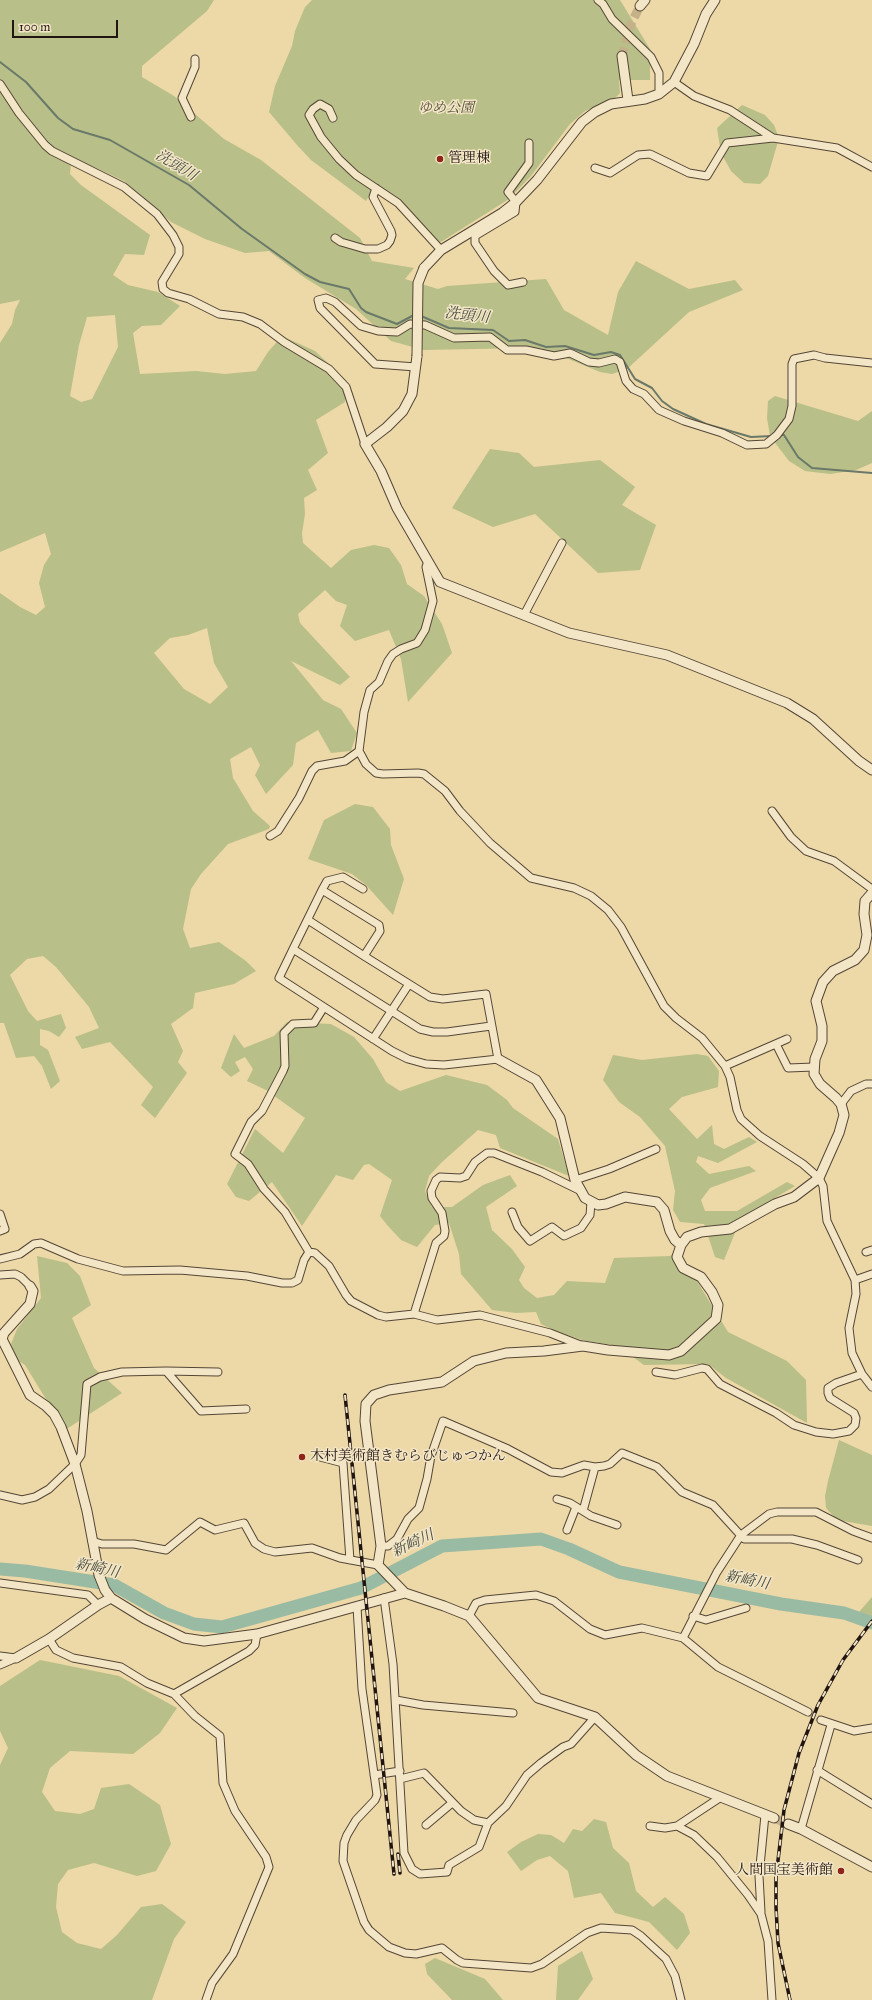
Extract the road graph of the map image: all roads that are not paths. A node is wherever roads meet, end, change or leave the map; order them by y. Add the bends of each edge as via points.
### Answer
1 (598, 0) edge
2 (715, 0) edge
3 (622, 56) tunnel mouth
4 (195, 59) dead end
5 (674, 82) junction
6 (0, 84) edge
7 (659, 94) junction
8 (628, 100) junction
9 (191, 117) dead end
10 (333, 118) dead end
11 (773, 138) junction
12 (529, 143) dead end
13 (872, 167) edge
14 (595, 168) dead end
15 (376, 188) junction
16 (516, 202) junction
17 (335, 238) dead end
18 (441, 250) junction
19 (523, 282) dead end
20 (872, 363) edge
21 (416, 367) junction
22 (365, 444) junction
23 (562, 543) dead end
24 (428, 561) junction
25 (524, 615) junction
26 (359, 751) junction
27 (872, 770) edge
28 (772, 811) dead end
29 (270, 836) dead end
30 (363, 889) dead end
31 (322, 890) junction
32 (872, 890) edge
33 (872, 893) edge
34 (308, 920) junction
35 (293, 949) junction
36 (364, 956) junction
37 (409, 984) junction
38 (324, 1007) junction
39 (391, 1012) junction
40 (491, 1026) junction
41 (787, 1039) dead end
42 (373, 1040) junction
43 (776, 1044) junction
44 (498, 1059) junction
45 (725, 1066) junction
46 (814, 1067) junction
47 (872, 1084) edge
48 (841, 1104) junction
49 (656, 1149) dead end
50 (819, 1178) junction
51 (575, 1180) junction
52 (581, 1191) junction
53 (591, 1202) junction
54 (512, 1212) dead end
55 (0, 1214) edge
56 (0, 1231) edge
57 (681, 1245) junction
58 (310, 1252) junction
59 (0, 1259) edge
60 (872, 1274) edge
61 (0, 1275) edge
62 (855, 1280) junction
63 (30, 1286) joint
64 (414, 1314) junction
65 (1, 1339) edge
66 (583, 1346) junction
67 (166, 1371) junction
68 (218, 1372) dead end
69 (656, 1372) dead end
70 (862, 1374) junction
71 (872, 1387) edge
72 (246, 1409) dead end
73 (320, 1458) dead end
74 (75, 1464) junction
75 (595, 1467) junction
76 (0, 1495) edge
77 (557, 1499) dead end
78 (576, 1507) junction
79 (583, 1511) junction
80 (617, 1525) dead end
81 (567, 1530) dead end
82 (741, 1535) junction
83 (872, 1538) edge
84 (92, 1541) junction
85 (381, 1546) junction
86 (350, 1560) junction
87 (858, 1560) dead end
88 (379, 1567) junction
89 (0, 1583) edge
90 (405, 1593) junction
91 (111, 1598) junction
92 (384, 1598) junction
93 (98, 1605) junction
94 (357, 1607) junction
95 (746, 1608) dead end
96 (468, 1616) junction
97 (693, 1616) junction
98 (257, 1634) junction
99 (683, 1638) junction
100 (49, 1639) junction
101 (0, 1656) edge
102 (16, 1658) junction
103 (0, 1665) edge
104 (174, 1694) junction
105 (396, 1700) junction
106 (808, 1712) tunnel mouth
107 (513, 1713) dead end
108 (595, 1717) junction
109 (821, 1720) tunnel mouth
110 (831, 1725) junction
111 (872, 1728) edge
112 (817, 1770) junction
113 (400, 1775) junction
114 (374, 1776) junction
115 (721, 1797) junction
116 (452, 1804) junction
117 (872, 1804) edge
118 (765, 1815) junction
119 (774, 1818) tunnel mouth
120 (488, 1823) junction
121 (788, 1824) tunnel mouth
122 (426, 1825) dead end
123 (650, 1826) dead end
124 (677, 1826) junction
125 (801, 1829) junction
126 (872, 1868) edge
127 (761, 1914) junction
128 (206, 2000) edge
129 (681, 2000) edge
130 (772, 2000) edge

1 - 7 street via 612,19 651,57 659,73
2 - 5 street
3 - 8 street
4 - 9 street via 195,67 182,98
5 - 7 street
5 - 11 street via 694,96 730,110
6 - 22 street via 45,145 124,187 151,209 165,225 179,247 179,254 162,282 163,289 219,314 243,317 260,324 329,369 346,387
7 - 8 street via 645,99
8 - 16 street via 611,104 582,122 537,180
10 - 15 street via 330,109 320,104 309,116 339,160
11 - 13 street via 837,148
11 - 14 street via 727,143 707,176 689,173 650,154 638,155 610,173
12 - 16 street via 530,163 508,192
15 - 17 street via 373,197 391,231 387,245 378,249 365,249
15 - 18 street via 398,203
16 - 18 street
16 - 19 street via 515,212 475,236 475,243 494,271 508,285
18 - 21 street, bridge via 424,268 418,283
20 - 21 street via 814,355 794,359 789,419 777,435 766,444 747,445 659,410 644,394 633,389 626,381 620,362 615,359 599,363 589,362 570,353 554,356 526,350 507,350 490,337 454,338 425,325 410,324 397,332 378,331 361,326 335,302 326,298 318,300 320,308 375,364
21 - 22 street via 412,394 403,411
22 - 24 street via 381,471 397,508
23 - 25 street
24 - 25 street via 440,582
24 - 26 street via 426,567 433,601 425,630 417,643 393,654 379,682 370,690
25 - 27 street via 569,633 667,655 787,703 813,719
26 - 29 street via 345,761 317,766 278,831
26 - 45 street via 366,764 376,773 418,773 434,781 478,831 531,878 574,888 600,902 621,927 664,1006 702,1038
28 - 32 street via 791,837 806,851 834,861
30 - 31 street via 343,877 327,881
31 - 34 street
31 - 36 street via 379,925 380,931
33 - 46 street via 866,901 864,914 867,935 864,950 822,982 816,1001 822,1026 822,1041
34 - 35 street
34 - 36 street
35 - 38 street via 279,978
35 - 39 street
36 - 37 street
37 - 39 street
37 - 40 street via 434,999 486,994
38 - 42 street
38 - 58 street via 314,1023 293,1024 284,1033 285,1066 262,1111 251,1122 236,1154 248,1164 264,1189 285,1212
39 - 40 street via 420,1029 433,1032
39 - 42 street
40 - 44 street
41 - 43 street
42 - 44 street via 408,1059 426,1064 444,1065
43 - 45 street
43 - 46 street via 788,1068
44 - 51 street via 536,1080 560,1118
45 - 50 street via 741,1119 760,1136 803,1164
46 - 48 street via 814,1074 820,1084
47 - 48 street via 851,1091
48 - 50 street via 844,1115 839,1134
49 - 51 street
50 - 57 street via 794,1197 775,1204 730,1229 701,1232 687,1237
50 - 62 street via 825,1189 827,1222
51 - 52 street
52 - 53 street
52 - 64 street via 494,1153 486,1153 475,1162 466,1176 440,1177 431,1191 432,1198 442,1213 445,1231 444,1236 436,1243
53 - 54 street via 590,1215 580,1228 564,1236 552,1227 530,1241 518,1227
53 - 57 street via 598,1205 606,1204 625,1197 657,1202 664,1210 675,1240
55 - 56 street via 5,1229
57 - 66 street via 677,1257 683,1268 701,1278 712,1292 718,1305 716,1319 681,1351 669,1355
58 - 59 street via 304,1260 298,1280 292,1283 180,1270 123,1271 78,1259 41,1243 34,1244 20,1254
58 - 64 street via 315,1253 329,1266 352,1301 386,1317
60 - 62 street
61 - 63 street via 15,1274
62 - 70 street via 856,1294 849,1328 850,1343
63 - 65 street via 33,1291 30,1304 8,1327
64 - 66 street via 437,1320 480,1315 550,1333
65 - 74 street via 30,1395 54,1414
66 - 85 street via 506,1353 474,1361 442,1382 389,1390 374,1395 366,1404 365,1421
67 - 68 street
67 - 72 street via 201,1411
67 - 74 street via 122,1372 100,1377 87,1384 81,1455
69 - 70 street via 675,1374 707,1369 720,1384 794,1425 833,1434 849,1431 855,1425 856,1418 854,1413 830,1398 828,1388
70 - 71 street
73 - 86 street via 343,1463
74 - 76 street via 49,1489 35,1497 22,1500
74 - 84 street
75 - 79 street
75 - 82 street via 610,1464 622,1453 657,1467 682,1492 713,1505
75 - 85 street via 584,1465 562,1472 551,1472 508,1449 443,1421 430,1456 419,1508 408,1519 397,1540 388,1546
77 - 78 street
78 - 79 street
78 - 81 street
79 - 80 street
82 - 83 street via 769,1514 816,1512
82 - 87 street via 744,1539 792,1539
82 - 97 street
84 - 86 street via 102,1544 134,1544 166,1550 200,1522 215,1530 244,1523 255,1543 264,1549 275,1552 312,1548
84 - 91 street via 99,1575
85 - 88 street
86 - 88 street
88 - 90 street
89 - 93 street via 88,1595
90 - 92 street
90 - 96 street
91 - 93 street
91 - 98 street via 145,1619 184,1638 204,1641
92 - 94 street
92 - 105 street
93 - 100 street
94 - 98 street
94 - 114 street via 362,1688
95 - 97 street via 706,1620
96 - 99 street via 476,1602 536,1595 554,1601 590,1629 605,1636 642,1628
96 - 108 street via 538,1698
97 - 99 street
98 - 104 street via 255,1645 249,1651
99 - 106 street via 718,1667
100 - 102 street
100 - 104 street via 56,1650 73,1658 121,1667 146,1683
101 - 102 street
102 - 103 street
104 - 128 street via 195,1716 220,1736 223,1783 235,1811 266,1857 269,1867 233,1954 212,1983
105 - 107 street
105 - 113 street
108 - 115 street via 636,1755 667,1776
108 - 120 street via 571,1744 527,1775 506,1806
109 - 110 street
110 - 111 street via 854,1732
110 - 112 street
112 - 117 street
112 - 125 street
113 - 114 street
113 - 116 street via 424,1773
113 - 120 street via 404,1853 412,1869 420,1874 447,1872 449,1865 479,1847
114 - 129 street via 377,1795 347,1835 343,1861 364,1922 369,1930 389,1947 416,1954 442,1948 463,1963 531,1968 542,1964 587,1933 601,1928 632,1930 666,1959 675,1976
115 - 118 street
115 - 124 street
116 - 120 street via 474,1820
116 - 122 street
118 - 119 street
118 - 127 street via 759,1876
121 - 125 street
123 - 124 street
124 - 127 street via 694,1835 717,1857
125 - 126 street
127 - 130 street via 768,1941

